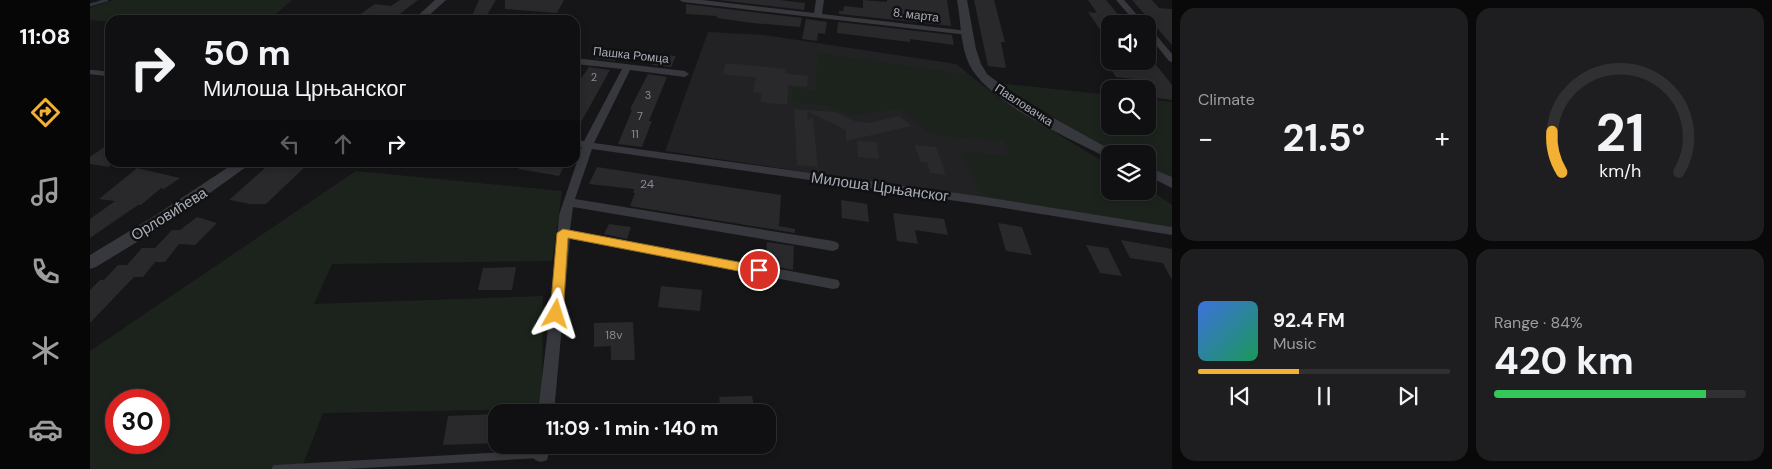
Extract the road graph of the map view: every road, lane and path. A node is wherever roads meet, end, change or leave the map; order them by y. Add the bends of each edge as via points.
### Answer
1 (441, 0) edge
2 (683, 0) edge
3 (820, 0) edge
4 (962, 0) edge
5 (1120, 0) edge
6 (701, 1) edge
7 (424, 15) edge
8 (818, 15) junction
9 (1133, 15) edge
10 (968, 32) junction
11 (1156, 40) edge
12 (1172, 59) edge
13 (580, 63) edge
14 (627, 68) junction
15 (90, 72) edge
16 (105, 74) edge
17 (685, 74) dead end
18 (582, 144) edge
19 (1101, 149) edge
20 (239, 167) edge
21 (576, 167) edge
22 (1156, 175) edge
23 (1172, 183) edge
24 (568, 202) junction
25 (1172, 231) edge
26 (563, 233) junction
27 (833, 246) dead end
28 (90, 263) edge
29 (833, 284) dead end
30 (547, 404) edge
31 (488, 453) edge
32 (276, 469) edge

1 - 7 street
2 - 6 street, 8. марта
3 - 8 street
4 - 10 street, Павловачка
5 - 9 street
6 - 8 street, 8. марта
8 - 10 street, 8. марта
10 - 19 street, Павловачка via 975,64 994,86 1052,124
11 - 12 street
13 - 14 street, Пашка Ромца
14 - 17 street, Пашка Ромца
14 - 18 street
15 - 16 lane
18 - 25 street, Милоша Црњанског
20 - 28 street, Орловићева
21 - 24 street
22 - 23 street
24 - 26 street
24 - 27 street
26 - 29 street
26 - 30 street
31 - 32 lane

